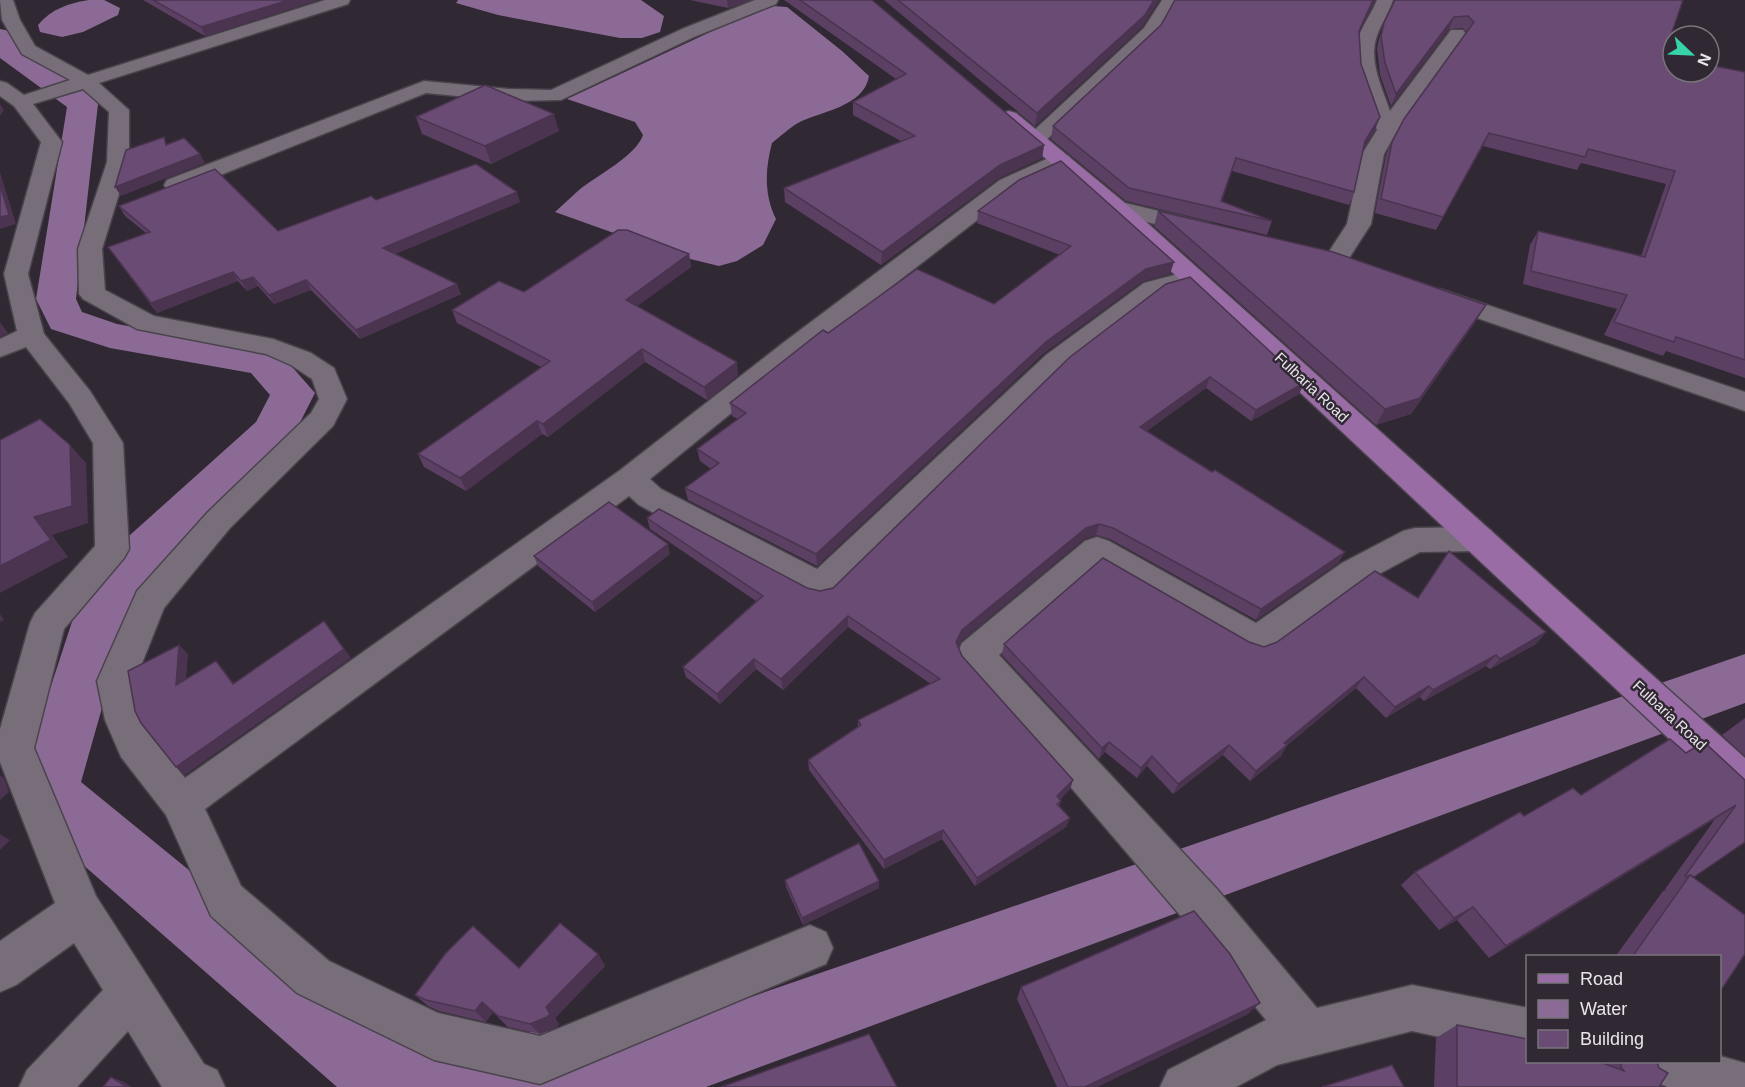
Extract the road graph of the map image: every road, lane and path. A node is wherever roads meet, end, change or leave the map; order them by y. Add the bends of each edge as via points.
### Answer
1 (7, 0) edge
2 (342, 0) edge
3 (770, 0) edge
4 (1170, 0) edge
5 (1384, 0) edge
6 (1457, 34) edge
7 (86, 81) junction
8 (0, 87) edge
9 (21, 102) junction
10 (993, 103) edge
11 (1387, 130) junction
12 (1036, 140) junction
13 (1061, 161) junction
14 (154, 194) edge
15 (1117, 208) junction
16 (1221, 233) edge
17 (1335, 262) edge
18 (1193, 277) junction
19 (1413, 288) edge
20 (15, 342) edge
21 (1745, 402) edge
22 (630, 479) junction
23 (1479, 539) junction
24 (1745, 784) edge
25 (180, 802) junction
26 (80, 912) junction
27 (810, 948) dead end
28 (0, 969) edge
29 (131, 994) junction
30 (1526, 1032) edge
31 (1308, 1034) junction
32 (1652, 1063) edge
33 (44, 1087) edge
34 (200, 1087) edge
35 (1185, 1087) edge
36 (1743, 1087) edge

1 - 7 street via 11,20 28,50
2 - 7 street
3 - 14 street via 688,33 554,96 424,87
4 - 12 street via 1151,31
5 - 11 street via 1365,45 1371,85
6 - 11 street
7 - 9 street
7 - 25 street via 118,110 118,162 110,211 90,249 92,294 146,323 273,347 301,359 324,374 333,399 323,419 219,520 149,601 116,681 124,720 135,745
8 - 9 street
9 - 20 street via 52,142 16,274
10 - 12 main road, Fulbaria Road
11 - 17 street via 1374,154 1359,224
12 - 13 main road, Fulbaria Road
13 - 15 main road, Fulbaria Road
13 - 22 street via 1008,185
15 - 16 street
15 - 18 main road, Fulbaria Road
18 - 22 street via 1153,288 1056,361 821,586 650,497
18 - 23 main road, Fulbaria Road
19 - 21 street
20 - 26 street via 80,398 108,443 112,549 48,623 14,748
22 - 25 street
23 - 24 main road, Fulbaria Road
23 - 31 street via 1415,540 1354,572 1257,641 1097,550 975,654 1201,905
25 - 27 street via 226,901 313,977 434,1036 540,1060
26 - 28 street
26 - 29 street
29 - 33 street
29 - 34 street via 188,1083
30 - 31 street via 1412,1008
31 - 35 street via 1270,1043
32 - 36 street

